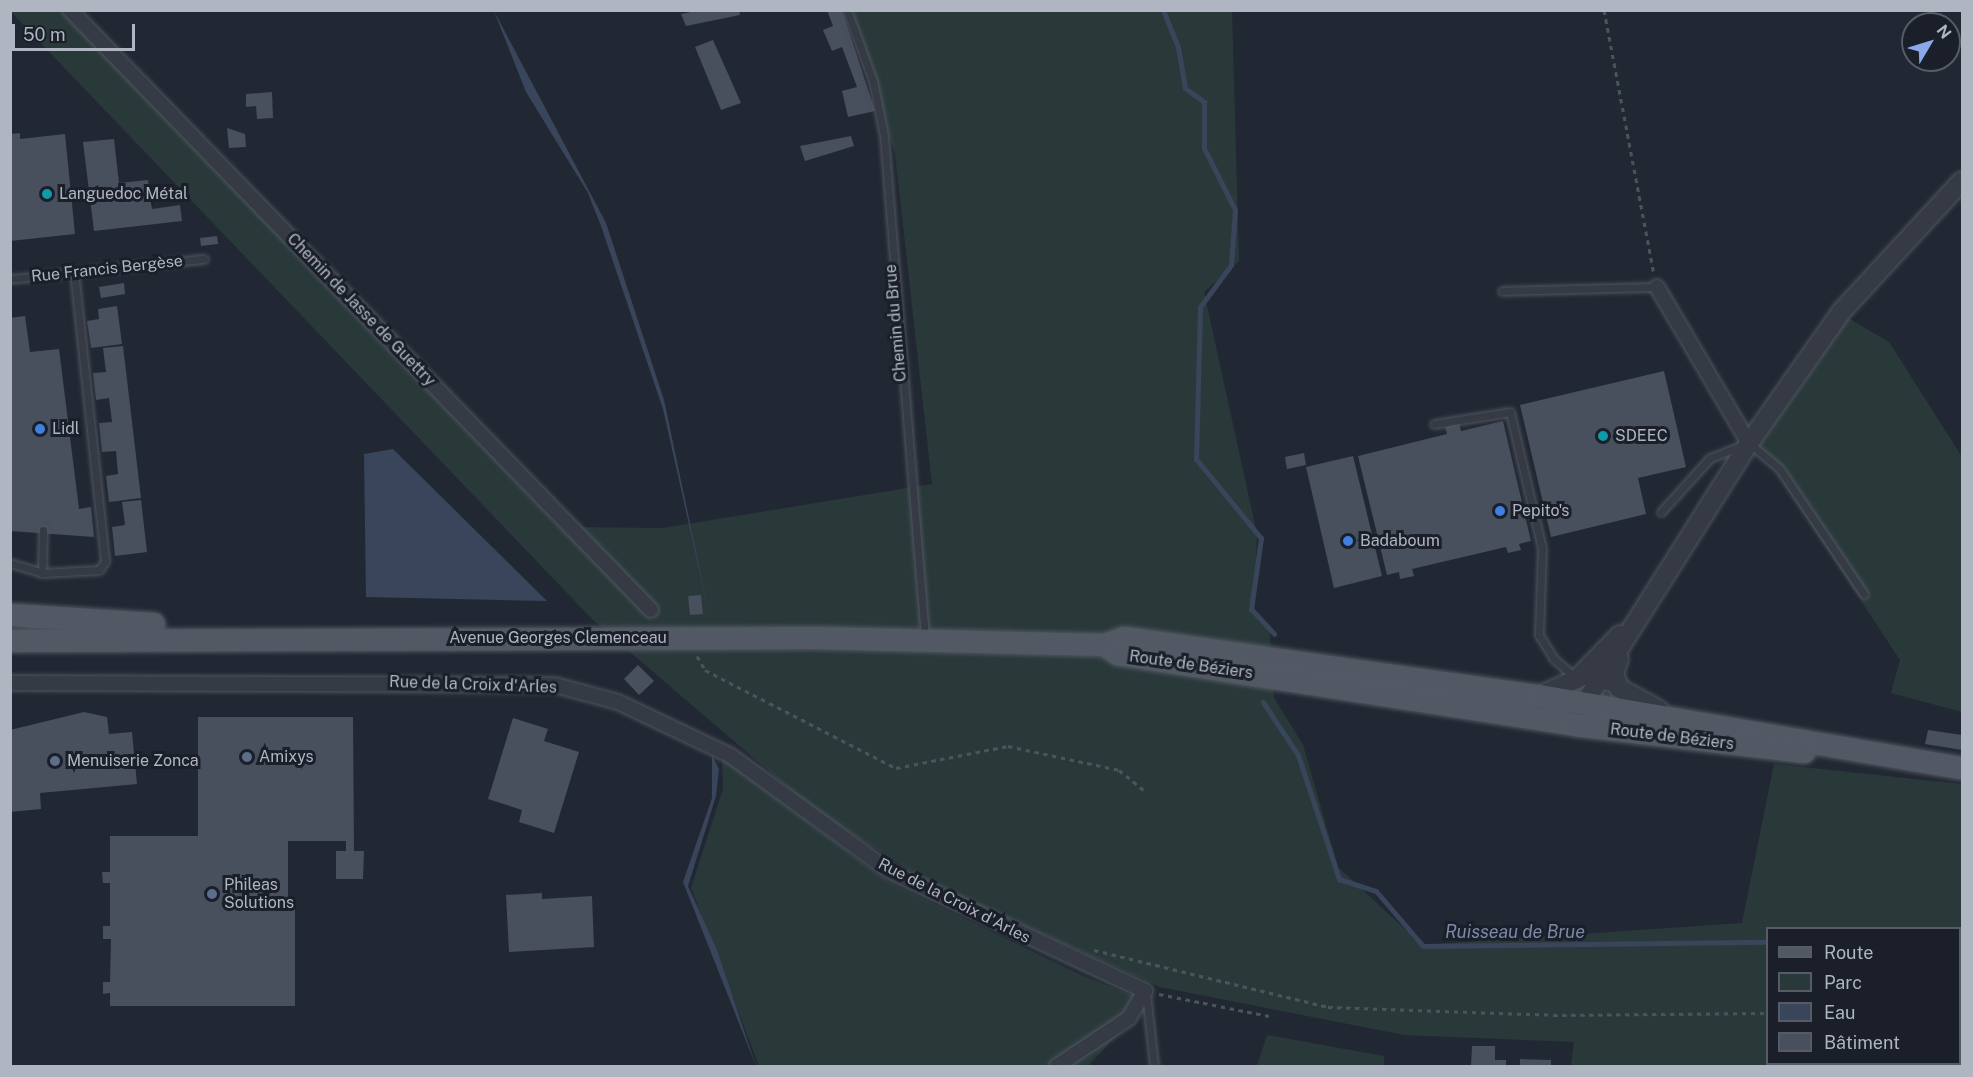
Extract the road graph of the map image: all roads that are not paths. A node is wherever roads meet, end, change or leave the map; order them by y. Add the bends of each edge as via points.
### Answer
1 (70, 10) edge
2 (847, 10) edge
3 (1962, 181) edge
4 (204, 259) dead end
5 (74, 273) junction
6 (10, 279) edge
7 (1657, 286) joint
8 (1502, 291) dead end
9 (1434, 424) dead end
10 (1749, 443) junction
11 (1661, 512) dead end
12 (43, 530) dead end
13 (10, 562) edge
14 (42, 573) junction
15 (1864, 594) dead end
16 (651, 610) dead end
17 (10, 615) edge
18 (1634, 621) junction
19 (431, 638) junction
20 (925, 640) junction
21 (10, 641) edge
22 (1105, 645) junction
23 (1577, 679) junction
24 (10, 683) edge
25 (1599, 687) junction
26 (1619, 688) junction
27 (1539, 696) junction
28 (1582, 703) junction
29 (1683, 720) junction
30 (1575, 726) junction
31 (1866, 753) junction
32 (1962, 768) edge
33 (1145, 991) junction
34 (1057, 1066) edge
35 (1154, 1066) edge

1 - 16 street, Chemin de Jasse de Guettry
2 - 20 lane, Chemin du Brue via 873,81 884,136
3 - 10 street via 1841,312
4 - 5 lane, Rue Francis Bergèse
5 - 6 lane, Rue Francis Bergèse
5 - 14 lane via 105,561 99,570
7 - 8 lane
7 - 10 street
9 - 23 lane via 1510,412 1542,548 1539,635 1554,659
10 - 11 lane via 1710,458
10 - 15 lane via 1779,468
10 - 18 street
12 - 14 lane
13 - 14 lane
17 - 19 main road
18 - 23 street
18 - 25 street
18 - 26 street via 1614,673
19 - 20 main road, Avenue Georges Clemenceau
19 - 21 main road, Avenue Georges Clemenceau
20 - 22 main road, Avenue Georges Clemenceau
22 - 27 main road, Route de Béziers via 1124,638
22 - 30 main road, Route de Béziers via 1118,654
23 - 25 lane
23 - 27 street
23 - 28 street
24 - 33 street, Rue de la Croix d'Arles via 237,680 566,688 618,702 731,756 889,871
25 - 26 lane
25 - 28 street
26 - 29 street via 1627,698
27 - 28 main road, Route de Béziers
28 - 29 main road, Route de Béziers
28 - 30 street
29 - 31 main road, Route de Béziers
30 - 31 main road, Route de Béziers via 1780,751
31 - 32 main road, Route de Béziers
33 - 34 street via 1129,1018
33 - 35 lane

